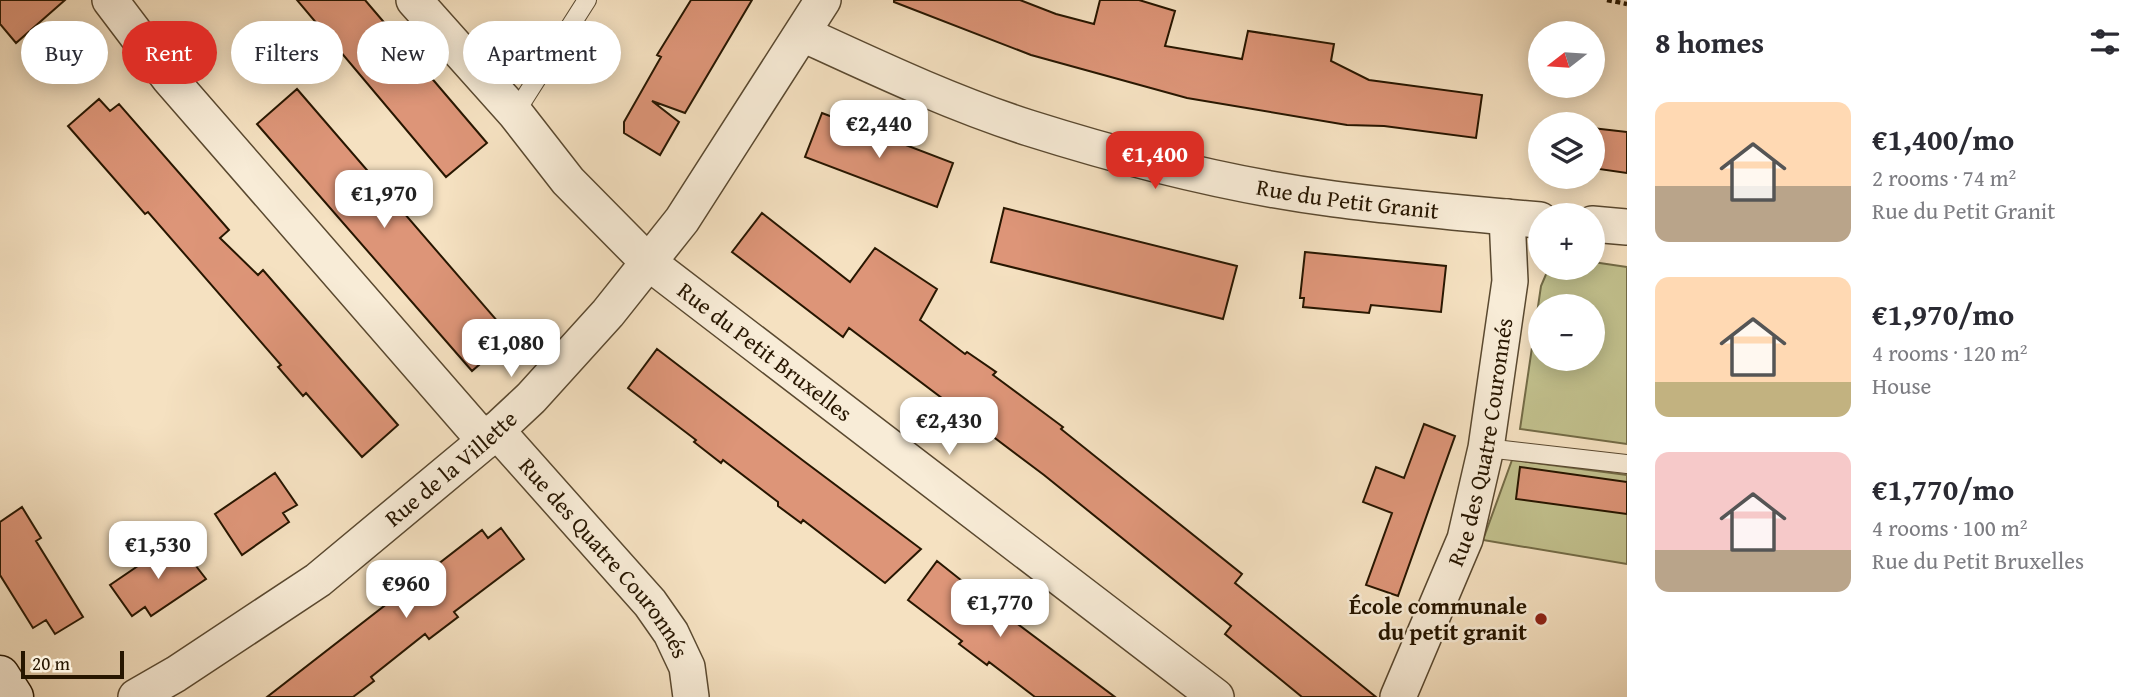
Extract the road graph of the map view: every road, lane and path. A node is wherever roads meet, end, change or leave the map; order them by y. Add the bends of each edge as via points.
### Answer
1 (110, 0) edge
2 (414, 0) edge
3 (587, 0) edge
4 (823, 0) edge
5 (1607, 0) edge
6 (1627, 4) edge
7 (803, 34) junction
8 (515, 113) junction
9 (1523, 218) edge
10 (1605, 225) edge
11 (1627, 228) edge
12 (648, 262) junction
13 (490, 436) junction
14 (1486, 448) junction
15 (1627, 464) edge
16 (0, 675) edge
17 (14, 697) edge
18 (136, 697) edge
19 (691, 697) edge
20 (1216, 697) edge
21 (1398, 697) edge

1 - 13 street, Rue des Quatre Couronnés via 169,78
2 - 8 street, Rue du Petit Bruxelles
3 - 8 lane
4 - 7 street, Rue de la Villette
5 - 6 path
7 - 9 street, Rue du Petit Granit via 914,84 1027,127 1132,157 1332,199
7 - 12 street, Rue de la Villette via 682,220
8 - 12 street, Rue du Petit Bruxelles via 568,181
9 - 14 street, Rue des Quatre Couronnés
10 - 11 street
12 - 13 street, Rue de la Villette via 582,342
12 - 20 street, Rue du Petit Bruxelles
13 - 18 street, Rue de la Villette via 318,580
13 - 19 street, Rue des Quatre Couronnés via 650,603 687,667
14 - 15 lane
14 - 21 street, Rue des Quatre Couronnés via 1465,539
16 - 17 main road

